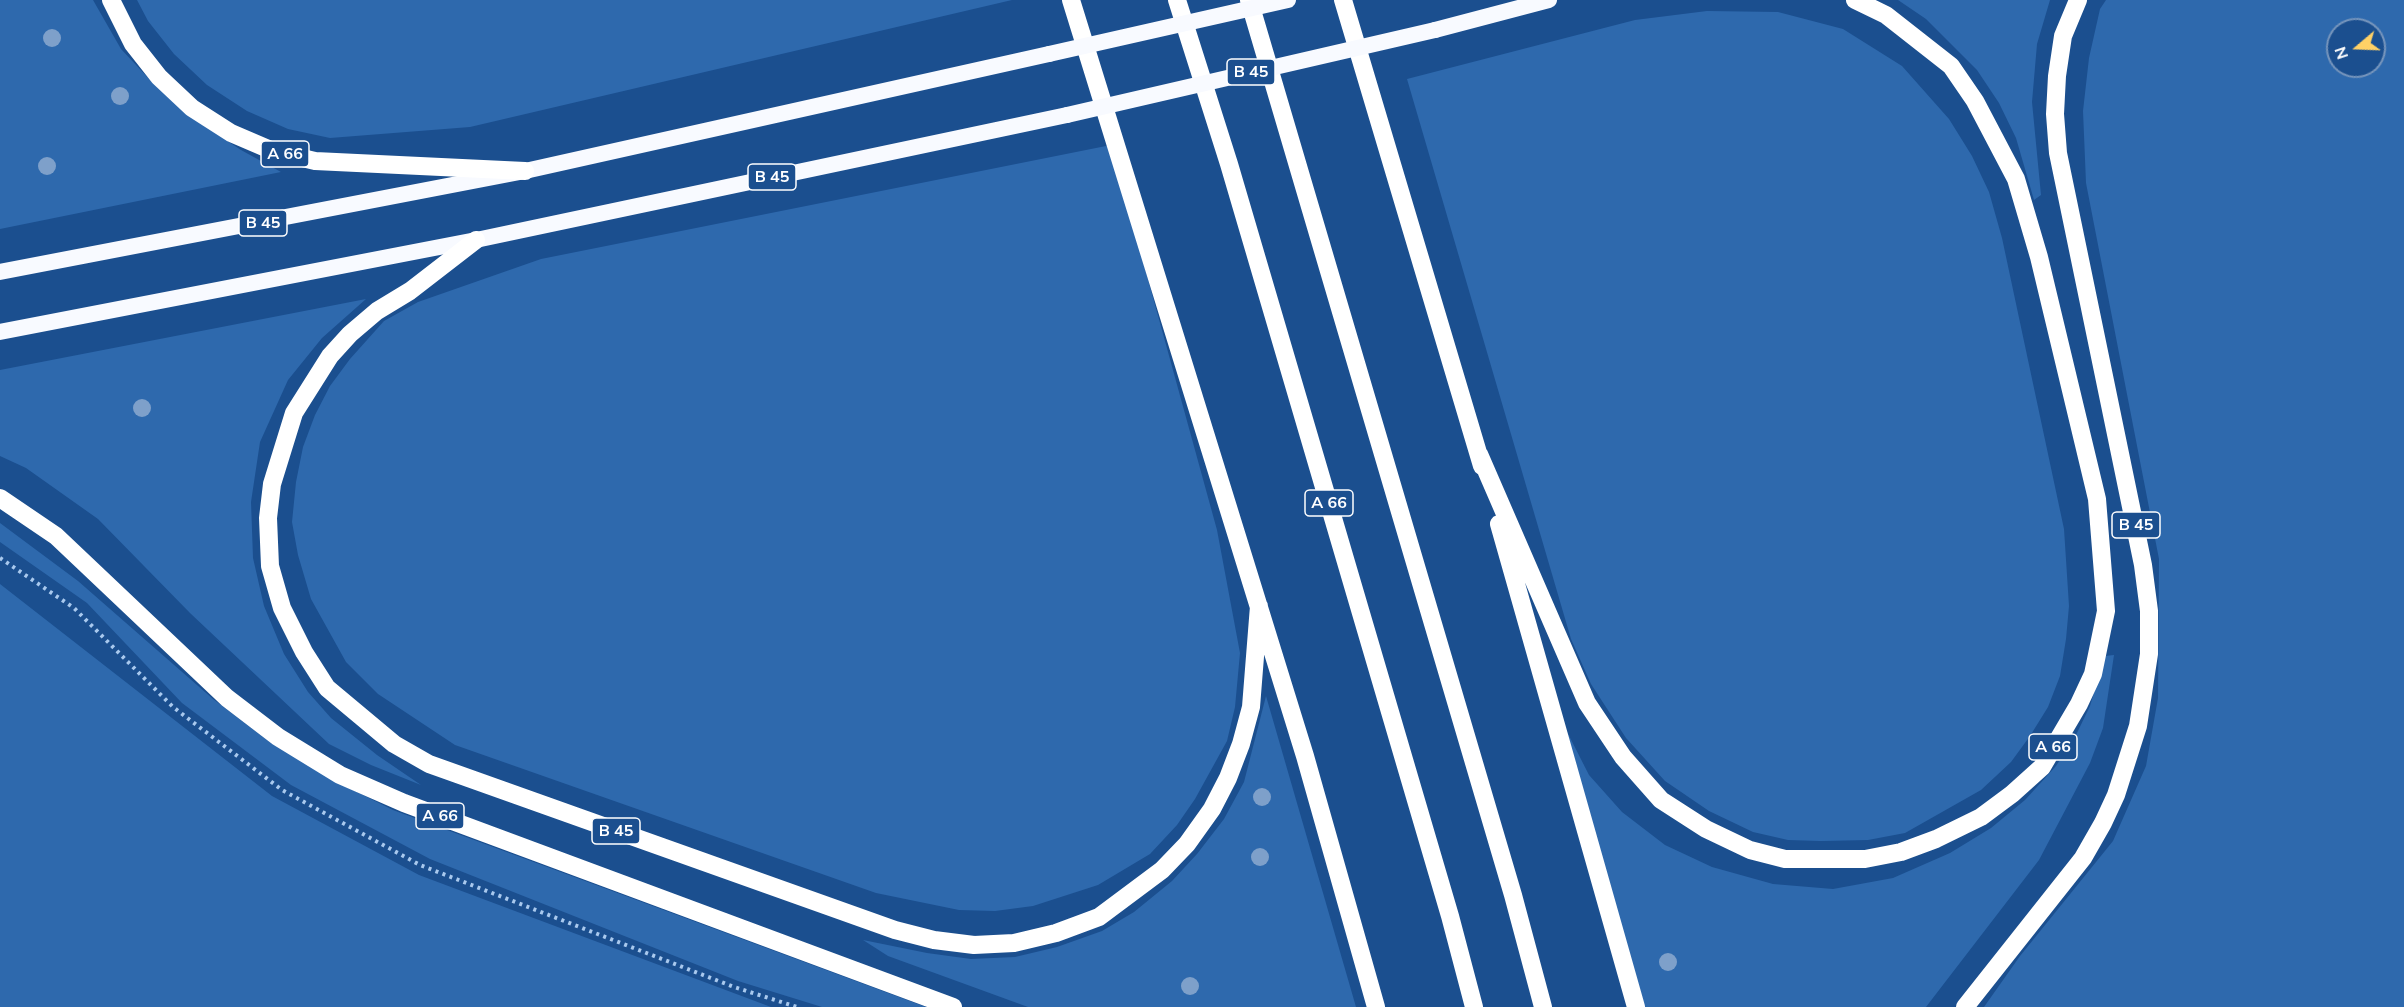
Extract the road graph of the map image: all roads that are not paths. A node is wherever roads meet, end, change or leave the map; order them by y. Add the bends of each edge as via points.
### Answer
1 (111, 0) edge
2 (1071, 0) edge
3 (1178, 0) edge
4 (1249, 0) edge
5 (1288, 0) edge
6 (1343, 0) edge
7 (1549, 0) edge
8 (1855, 0) edge
9 (2078, 0) edge
10 (525, 171) junction
11 (476, 240) junction
12 (0, 272) edge
13 (0, 332) edge
14 (1479, 454) junction
15 (0, 498) edge
16 (1259, 606) junction
17 (953, 1007) edge
18 (1376, 1007) edge
19 (1474, 1007) edge
20 (1543, 1007) edge
21 (1636, 1007) edge
22 (1965, 1007) edge

1 - 10 highway, A 66 via 133,44 159,77 231,134 273,151 315,161
2 - 16 highway
3 - 19 highway, A 66 via 1447,904
4 - 20 highway
5 - 10 highway, B 45, bridge
6 - 14 highway
7 - 11 highway, B 45, bridge via 1067,115
8 - 14 highway, A 66 via 1886,15 1952,66 2016,179 2041,268 2097,499 2106,611 2093,674 2042,767 1981,817 1901,852 1865,859 1785,859 1750,850 1706,829 1661,800 1623,757 1587,703
9 - 22 highway, B 45 via 2063,36 2056,76 2058,153 2144,565 2149,654 2138,726 2103,823 2083,858
10 - 12 highway, B 45
11 - 13 highway, B 45
11 - 16 highway, B 45 via 377,311 330,356 294,413 272,484 268,518 270,566 282,608 304,652 327,687 394,744 429,765 895,930 974,945 1014,943 1100,917 1162,870 1187,844 1212,809 1238,753 1251,707
14 - 21 highway
15 - 17 highway, A 66 via 56,536 227,698 278,737 340,775 404,803
16 - 18 highway

